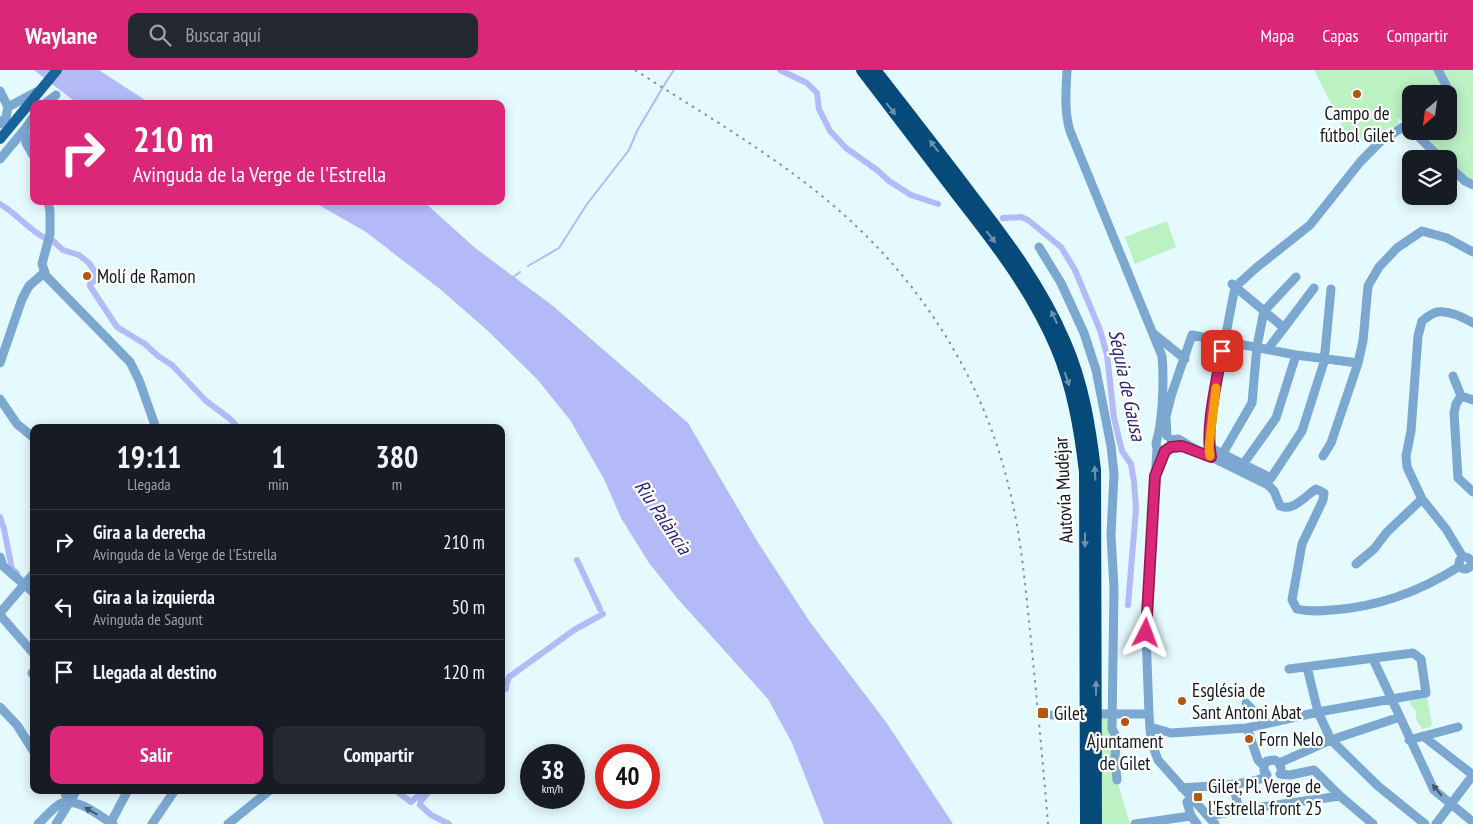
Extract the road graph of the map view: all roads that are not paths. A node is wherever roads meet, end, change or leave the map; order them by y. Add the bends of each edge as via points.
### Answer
1 (57, 70) edge
2 (862, 70) edge
3 (875, 70) edge
4 (1066, 70) edge
5 (1438, 70) edge
6 (44, 85) junction
7 (1446, 85) edge
8 (0, 91) edge
9 (56, 95) dead end
10 (32, 100) edge
11 (49, 100) edge
12 (30, 102) edge
13 (8, 107) junction
14 (30, 122) edge
15 (0, 124) edge
16 (25, 130) junction
17 (1402, 131) edge
18 (0, 139) edge
19 (1423, 140) edge
20 (30, 150) edge
21 (1433, 150) edge
22 (0, 159) edge
23 (1457, 174) edge
24 (1473, 185) edge
25 (49, 205) edge
26 (1039, 247) dead end
27 (1473, 252) edge
28 (45, 272) junction
29 (1296, 277) dead end
30 (1233, 285) junction
31 (1314, 288) dead end
32 (1331, 289) dead end
33 (1264, 311) junction
34 (1473, 323) edge
35 (1283, 327) junction
36 (1152, 332) junction
37 (1224, 340) junction
38 (1257, 346) junction
39 (1268, 349) junction
40 (1296, 355) junction
41 (1185, 359) junction
42 (1324, 359) junction
43 (0, 363) edge
44 (1358, 363) junction
45 (1453, 376) dead end
46 (1460, 396) junction
47 (0, 399) edge
48 (1473, 400) edge
49 (155, 424) edge
50 (30, 435) edge
51 (1165, 442) junction
52 (1209, 447) junction
53 (1222, 453) junction
54 (1323, 456) dead end
55 (1211, 457) junction
56 (1244, 463) junction
57 (1473, 492) edge
58 (1422, 499) junction
59 (0, 557) edge
60 (1356, 564) dead end
61 (1469, 567) edge
62 (30, 578) edge
63 (24, 585) junction
64 (30, 590) edge
65 (0, 614) edge
66 (30, 649) edge
67 (1372, 659) junction
68 (1307, 667) junction
69 (1289, 669) dead end
70 (1392, 700) junction
71 (1246, 703) dead end
72 (0, 707) edge
73 (1318, 712) junction
74 (1077, 714) dead end
75 (1101, 714) dead end
76 (1112, 714) junction
77 (1149, 714) junction
78 (1052, 715) dead end
79 (1400, 717) junction
80 (1266, 724) junction
81 (1150, 727) junction
82 (1458, 727) dead end
83 (1247, 728) junction
84 (1423, 736) junction
85 (1331, 740) junction
86 (1409, 740) junction
87 (30, 746) edge
88 (1261, 763) junction
89 (1279, 763) junction
90 (1280, 774) junction
91 (1267, 775) junction
92 (1473, 775) edge
93 (1117, 780) dead end
94 (1233, 784) junction
95 (1182, 788) junction
96 (65, 794) edge
97 (74, 794) edge
98 (126, 794) edge
99 (172, 794) edge
100 (265, 794) edge
101 (1340, 796) junction
102 (1191, 798) junction
103 (68, 803) junction
104 (1451, 804) junction
105 (1239, 810) junction
106 (49, 814) junction
107 (1194, 820) edge
108 (1212, 821) edge
109 (1473, 822) edge
110 (57, 823) edge
111 (38, 824) edge
112 (111, 824) edge
113 (152, 824) edge
114 (228, 824) edge
115 (1086, 824) edge
116 (1096, 824) edge
117 (1135, 824) edge
118 (1373, 824) edge
119 (1425, 824) edge
120 (1436, 824) edge

1 - 6 main road
2 -> 115 highway, Autovía Mudéjar via 1022,281 1057,348 1070,389 1080,429 1085,472
116 -> 3 highway, Autovía Mudéjar via 1095,470 1090,426 1080,383 1051,310 1030,274
4 - 36 street via 1066,118
5 - 7 street
6 - 10 main road
6 - 13 street
8 - 13 street
9 - 11 street
12 - 18 main road
13 - 15 street
14 - 16 street
16 - 20 street
16 - 22 street
17 - 30 street via 1381,141 1361,161 1310,225
19 - 21 street
23 - 24 street
25 - 28 street via 50,234 42,264
26 - 76 street via 1061,283 1084,333 1096,370 1111,446 1114,474
27 - 44 street via 1447,238 1422,231 1398,248 1379,267 1368,286
28 - 43 street via 28,286
28 - 49 street via 130,362
29 - 33 street
30 - 33 street
30 - 37 street
31 - 35 street
32 - 42 street
33 - 35 street
33 - 38 street
34 - 58 street via 1447,312 1435,312 1422,321 1406,456 1407,467
35 - 39 street
36 - 41 street
36 - 51 street via 1162,356 1160,411
37 - 38 street
37 - 41 street via 1192,335
37 - 52 street
38 - 39 street
38 - 53 street via 1252,403
39 - 40 street
40 - 42 street
40 - 56 street via 1276,418
41 - 51 street via 1166,416
42 - 44 street
42 - 56 street via 1302,431 1271,478
44 - 54 street via 1332,443
45 - 46 street
46 - 48 street
46 - 57 street via 1454,413 1456,464 1458,478
47 - 50 street via 17,424
51 - 55 street
51 - 77 street via 1155,476 1146,633
52 - 53 street
52 - 55 street
53 - 56 street
55 - 61 street via 1268,485 1274,490 1280,506 1286,508 1316,489 1324,492 1302,544 1292,600 1297,609 1366,607 1425,587
58 - 60 street
58 - 61 street via 1446,529 1462,557 1470,559
59 - 63 street via 3,566
62 - 63 street
63 - 64 street
63 - 65 street
65 - 66 street
67 - 68 street
67 - 70 street
67 - 70 street via 1413,653 1422,659 1426,693
68 - 69 street
68 - 73 street
70 - 73 street
70 - 79 street
71 - 80 street
72 - 87 street
73 - 80 street
73 - 85 street
74 - 78 street
75 - 76 street
76 - 77 street
76 - 93 street via 1112,729 1117,738
77 - 81 street
79 - 85 street
79 - 86 street
80 - 83 street
81 - 83 street via 1171,733
81 - 95 street via 1158,760
82 - 84 street
83 - 88 street
84 - 86 street
84 - 92 street
85 - 89 street
85 - 119 street via 1378,786
104 -> 86 street via 1434,790
88 - 89 street via 1272,760
88 - 91 street
89 - 90 street via 1282,768
90 - 91 street
90 - 101 street via 1314,770
91 - 94 street via 1263,779
92 - 104 street
94 - 95 street
94 - 105 street
95 - 102 street
96 - 103 street
97 - 103 street
98 - 112 street
99 - 113 street
100 - 114 street
101 - 105 street
101 - 118 street
102 - 107 street via 1187,802
102 - 108 street
103 - 106 street via 61,804
103 - 110 street
112 -> 103 street via 76,803
104 - 109 street
104 - 120 street
105 - 108 street via 1214,814
106 - 110 street
106 - 111 street
107 - 117 street

